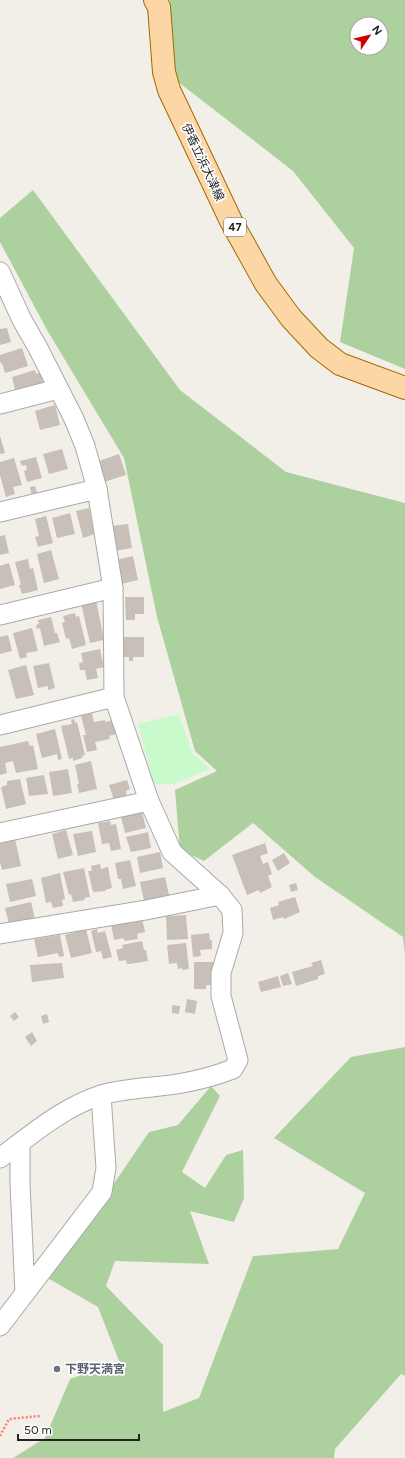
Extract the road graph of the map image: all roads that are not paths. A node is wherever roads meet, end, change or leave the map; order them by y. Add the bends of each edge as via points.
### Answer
1 (155, 0) edge
2 (0, 272) edge
3 (405, 388) edge
4 (58, 389) junction
5 (0, 404) edge
6 (97, 489) junction
7 (0, 512) edge
8 (113, 588) junction
9 (0, 615) edge
10 (114, 697) junction
11 (0, 725) edge
12 (149, 801) junction
13 (0, 833) edge
14 (220, 895) junction
15 (1, 933) edge
16 (101, 1095) junction
17 (20, 1143) junction
18 (0, 1158) edge
19 (25, 1293) junction
20 (0, 1326) edge

1 - 3 main road, 伊香立浜大津線 / 47 via 158,7 164,72 169,90 231,221 266,284 291,318 319,348 340,364
2 - 4 street
4 - 5 street
4 - 6 street via 86,446
6 - 7 street
6 - 8 street
8 - 9 street
8 - 10 street
10 - 11 street
10 - 12 street
12 - 13 street
12 - 14 street via 172,852
14 - 15 street via 146,910
14 - 16 street via 232,910 233,933 221,973 221,996 238,1060 233,1069 178,1084
16 - 17 street via 78,1104 50,1120
16 - 19 street via 106,1168 102,1192
17 - 18 street
17 - 19 street
19 - 20 street

